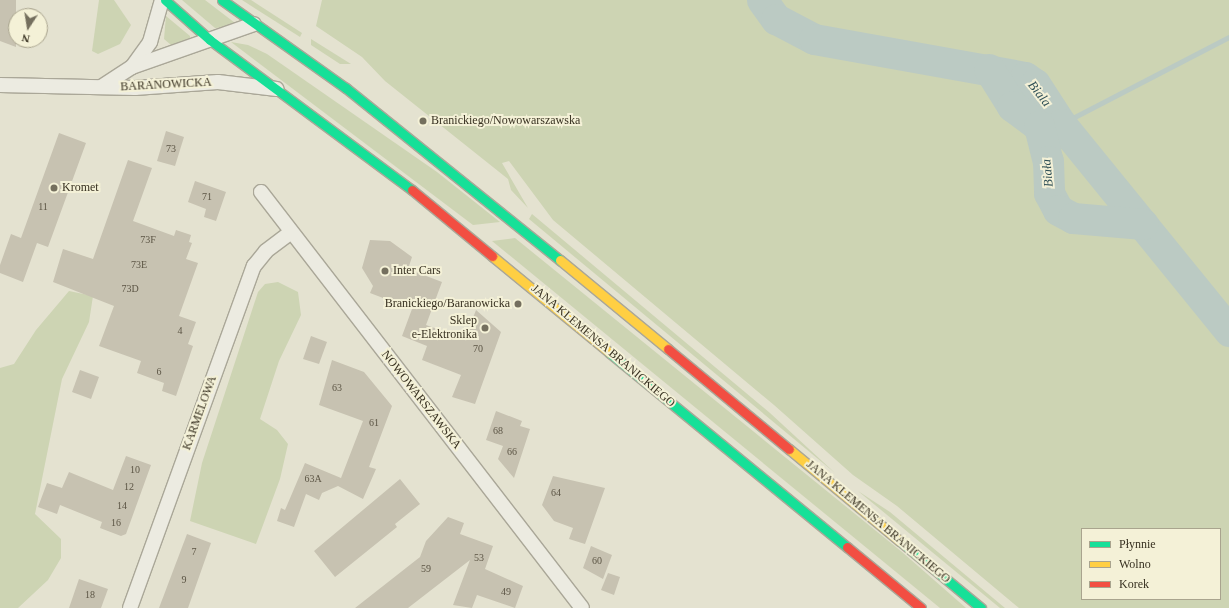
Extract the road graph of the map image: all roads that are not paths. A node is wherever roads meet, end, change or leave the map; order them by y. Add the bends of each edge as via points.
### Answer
1 (162, 0) edge
2 (165, 0) edge
3 (222, 0) edge
4 (254, 24) junction
5 (210, 40) junction
6 (132, 67) junction
7 (0, 85) edge
8 (100, 87) junction
9 (279, 89) junction
10 (261, 192) dead end
11 (291, 232) junction
12 (130, 608) edge
13 (582, 608) edge
14 (922, 608) edge
15 (981, 608) edge

1 - 6 street, BARANOWICKA via 150,42
2 - 5 main road
3 - 4 main road
4 - 5 street, BARANOWICKA
4 - 15 main road, JANA KLEMENSA BRANICKIEGO via 346,88 515,222
5 - 6 street, BARANOWICKA
5 - 9 main road
6 - 8 street, BARANOWICKA
7 - 8 street, BARANOWICKA
8 - 9 street, BARANOWICKA via 135,88 218,82
9 - 14 main road, JANA KLEMENSA BRANICKIEGO via 382,165
10 - 11 street, NOWOWARSZAWSKA
11 - 12 street, KARMELOWA via 266,251 254,266
11 - 13 street, NOWOWARSZAWSKA

